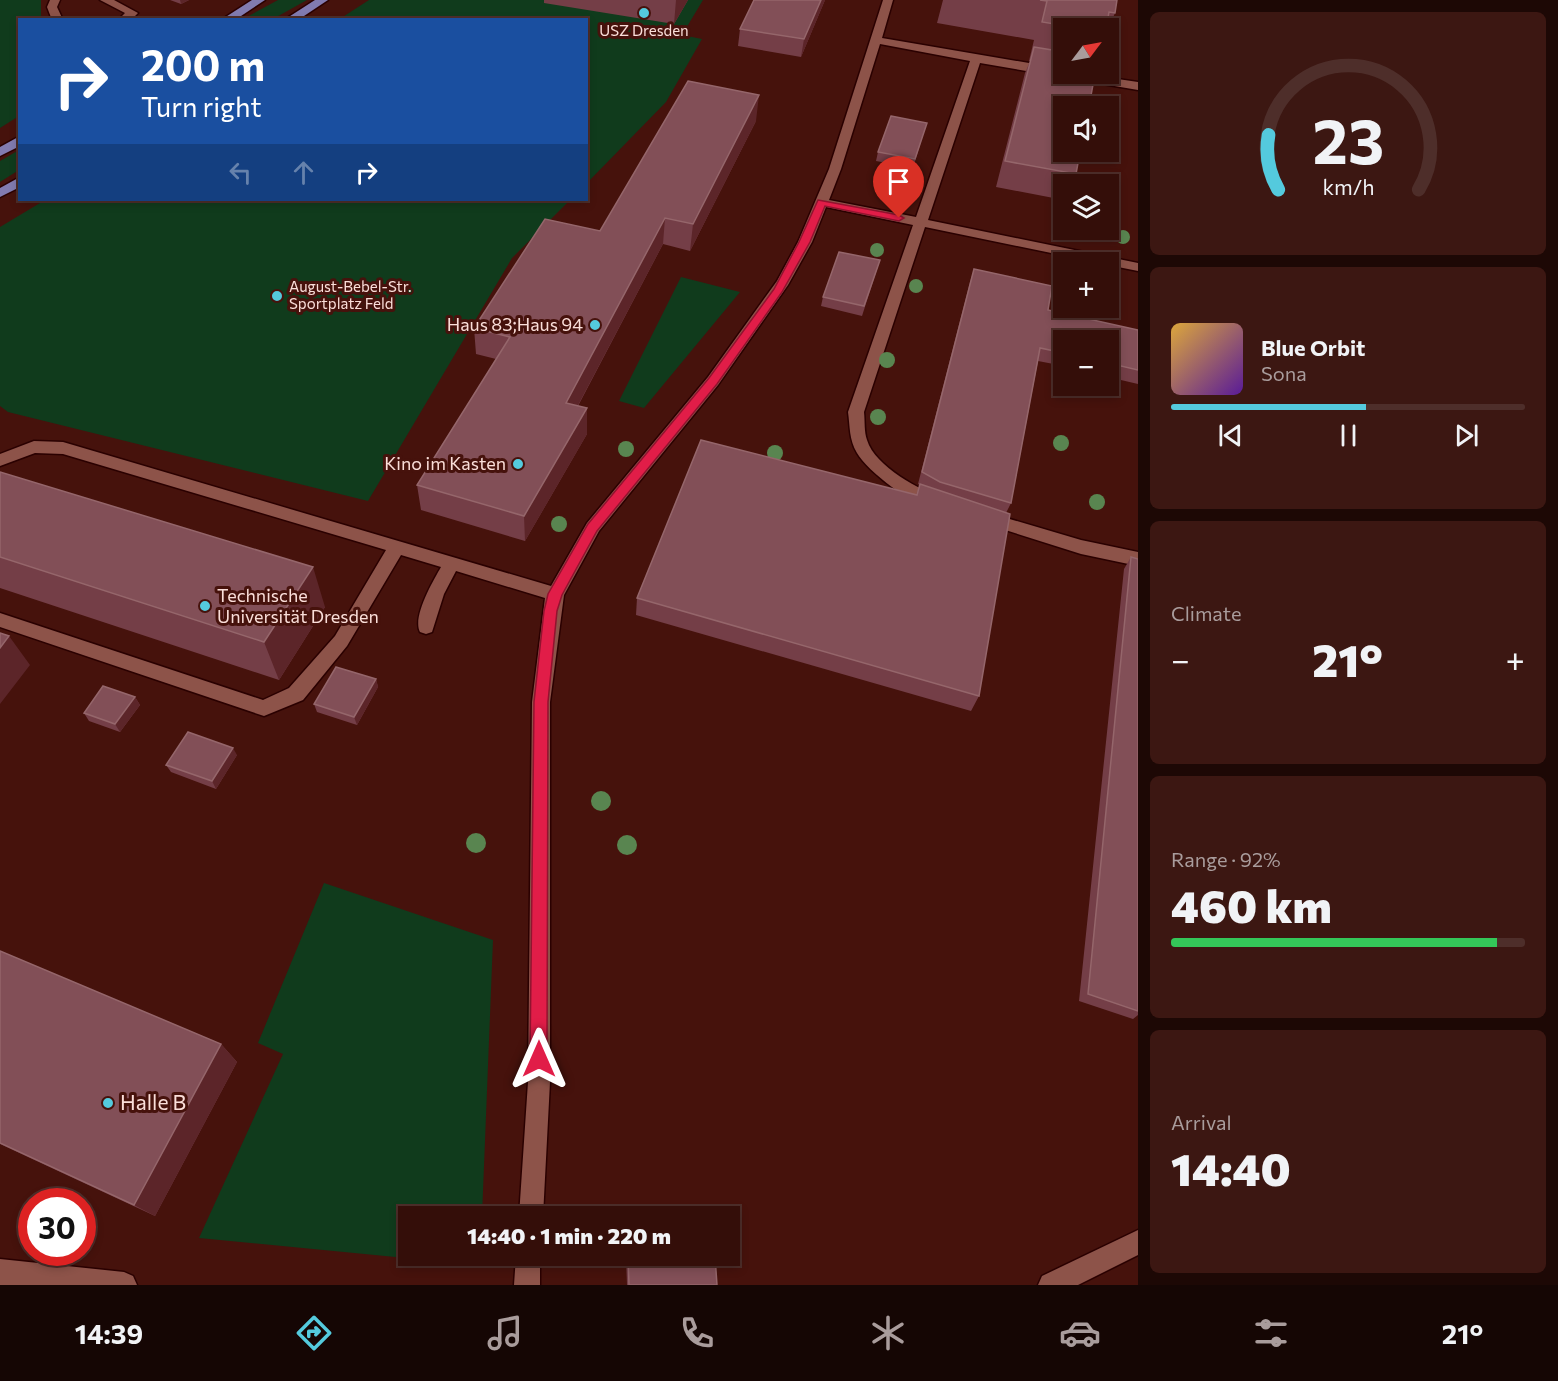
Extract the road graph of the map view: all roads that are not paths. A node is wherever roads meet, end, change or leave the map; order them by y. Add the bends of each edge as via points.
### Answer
1 (55, 0) edge
2 (105, 0) edge
3 (260, 0) edge
4 (323, 0) edge
5 (888, 0) edge
6 (57, 18) edge
7 (126, 18) edge
8 (229, 18) edge
9 (292, 18) edge
10 (876, 40) junction
11 (976, 58) junction
12 (1053, 71) edge
13 (1119, 83) edge
14 (1138, 86) edge
15 (18, 141) edge
16 (0, 152) edge
17 (18, 182) edge
18 (0, 193) edge
19 (822, 202) junction
20 (920, 222) junction
21 (1138, 267) edge
22 (0, 460) edge
23 (950, 507) edge
24 (972, 514) edge
25 (397, 547) junction
26 (1138, 560) edge
27 (452, 563) junction
28 (555, 594) junction
29 (0, 620) edge
30 (426, 627) dead end
31 (532, 1206) edge
32 (1138, 1242) edge
33 (528, 1266) edge
34 (0, 1272) edge
35 (87, 1283) edge
36 (124, 1285) edge
37 (527, 1285) edge
38 (1051, 1285) edge

1 - 6 street via 52,7
2 - 7 street via 133,14
3 - 8 main road
4 - 9 main road
5 - 10 street
10 - 11 street
10 - 19 street
11 - 12 street
11 - 20 street
13 - 14 street
15 - 16 main road
17 - 18 main road
19 - 20 street
19 - 28 street via 778,290 713,381 593,527
20 - 21 street
20 - 23 street via 856,412 859,443 884,475 928,500
22 - 25 street via 34,447 63,448
24 - 26 street
25 - 27 street
25 - 29 street via 341,641 296,694 264,708
27 - 28 street
27 - 30 street via 438,586
28 - 31 street via 541,702 539,1082
32 - 38 street
33 - 37 street
34 - 35 street
35 - 36 street

